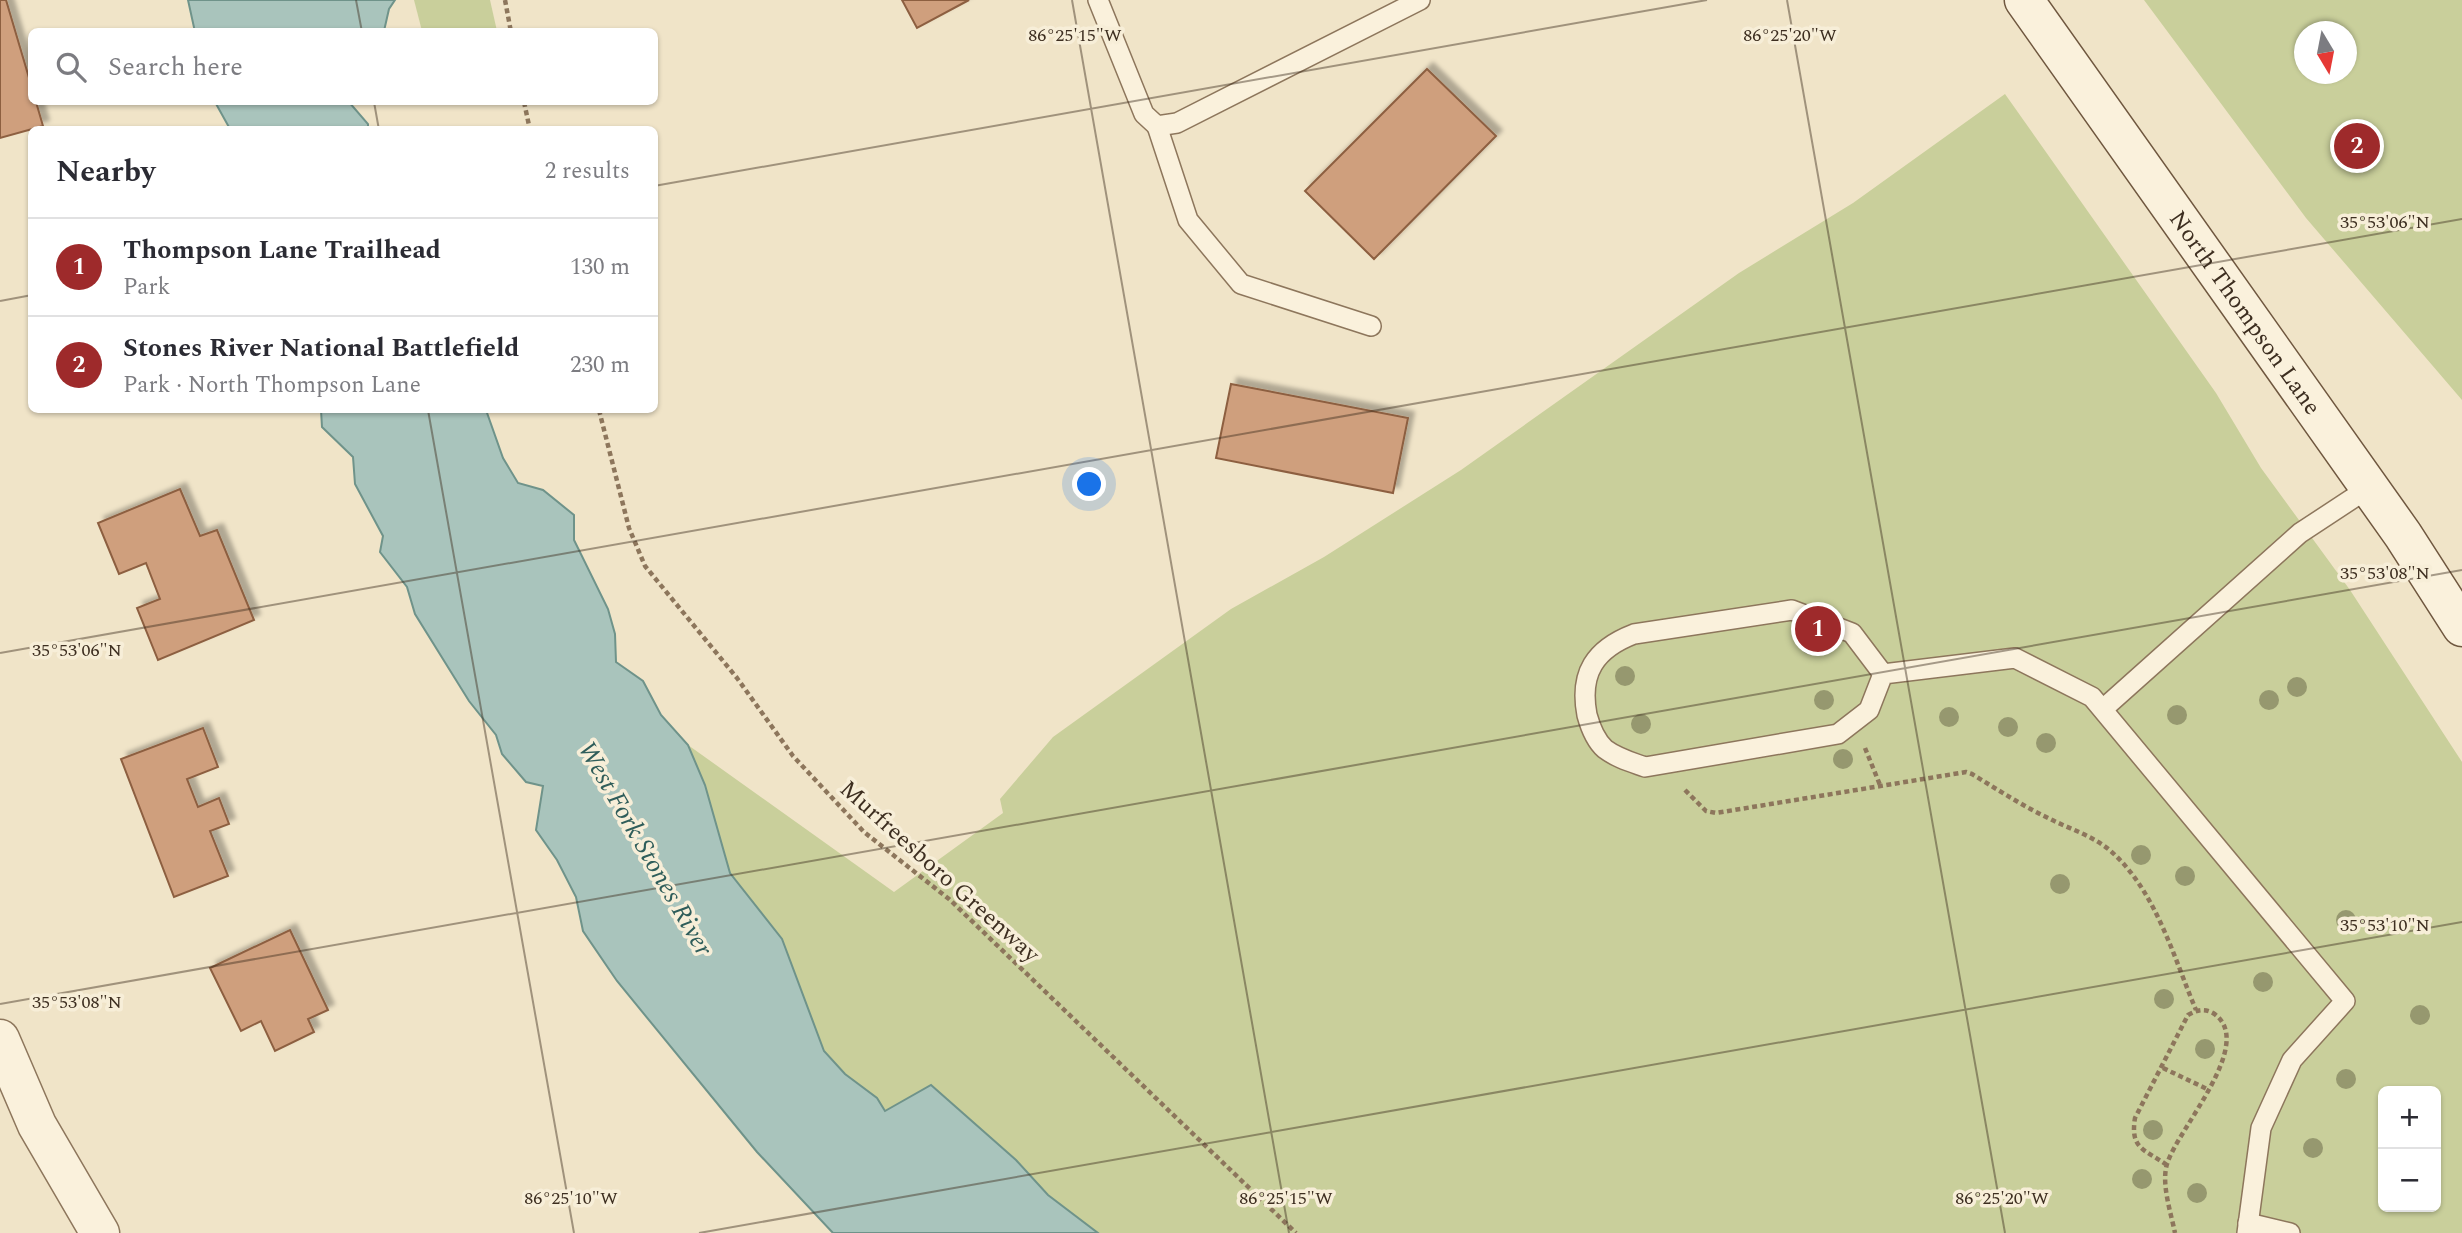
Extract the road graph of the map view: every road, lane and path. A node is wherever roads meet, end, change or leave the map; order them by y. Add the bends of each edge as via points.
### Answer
1 (505, 0) edge
2 (1098, 0) edge
3 (1420, 0) edge
4 (2024, 0) edge
5 (510, 28) edge
6 (525, 105) edge
7 (529, 126) edge
8 (1157, 126) junction
9 (1371, 326) dead end
10 (600, 413) edge
11 (2370, 487) junction
12 (2462, 627) edge
13 (1883, 674) junction
14 (2103, 709) junction
15 (1854, 722) junction
16 (1880, 786) junction
17 (1679, 787) dead end
18 (2196, 1010) junction
19 (0, 1039) edge
20 (2162, 1068) dead end
21 (2207, 1089) junction
22 (2167, 1165) junction
23 (2248, 1228) edge
24 (100, 1233) edge
25 (1296, 1233) edge
26 (2175, 1233) edge
27 (2290, 1233) edge

1 - 5 path
2 - 8 lane via 1144,114
3 - 8 lane via 1177,123
4 - 11 main road, North Thompson Lane
6 - 7 path
8 - 9 lane via 1188,220 1241,284
10 - 25 path, Murfreesboro Greenway via 629,528 645,566 737,678 793,756 864,832 949,900
11 - 12 main road, North Thompson Lane
11 - 14 lane via 2300,533
13 - 14 lane via 2015,658 2092,696
13 - 15 lane via 1869,710
13 - 15 lane via 1852,632 1792,610 1634,634 1614,642 1586,676 1590,725 1602,747 1622,760 1645,766 1838,734
14 - 23 lane via 2345,1001 2292,1060 2261,1128
15 - 16 path
16 - 17 path via 1716,813 1706,811
16 - 18 path via 1966,772 2106,848 2141,889 2164,931
18 - 21 path via 2207,1010 2222,1019 2230,1036 2223,1062
18 - 22 path via 2188,1015 2135,1118 2132,1134 2138,1147
19 - 24 main road via 37,1125
20 - 21 path
21 - 22 path
22 - 26 path
23 - 27 lane

